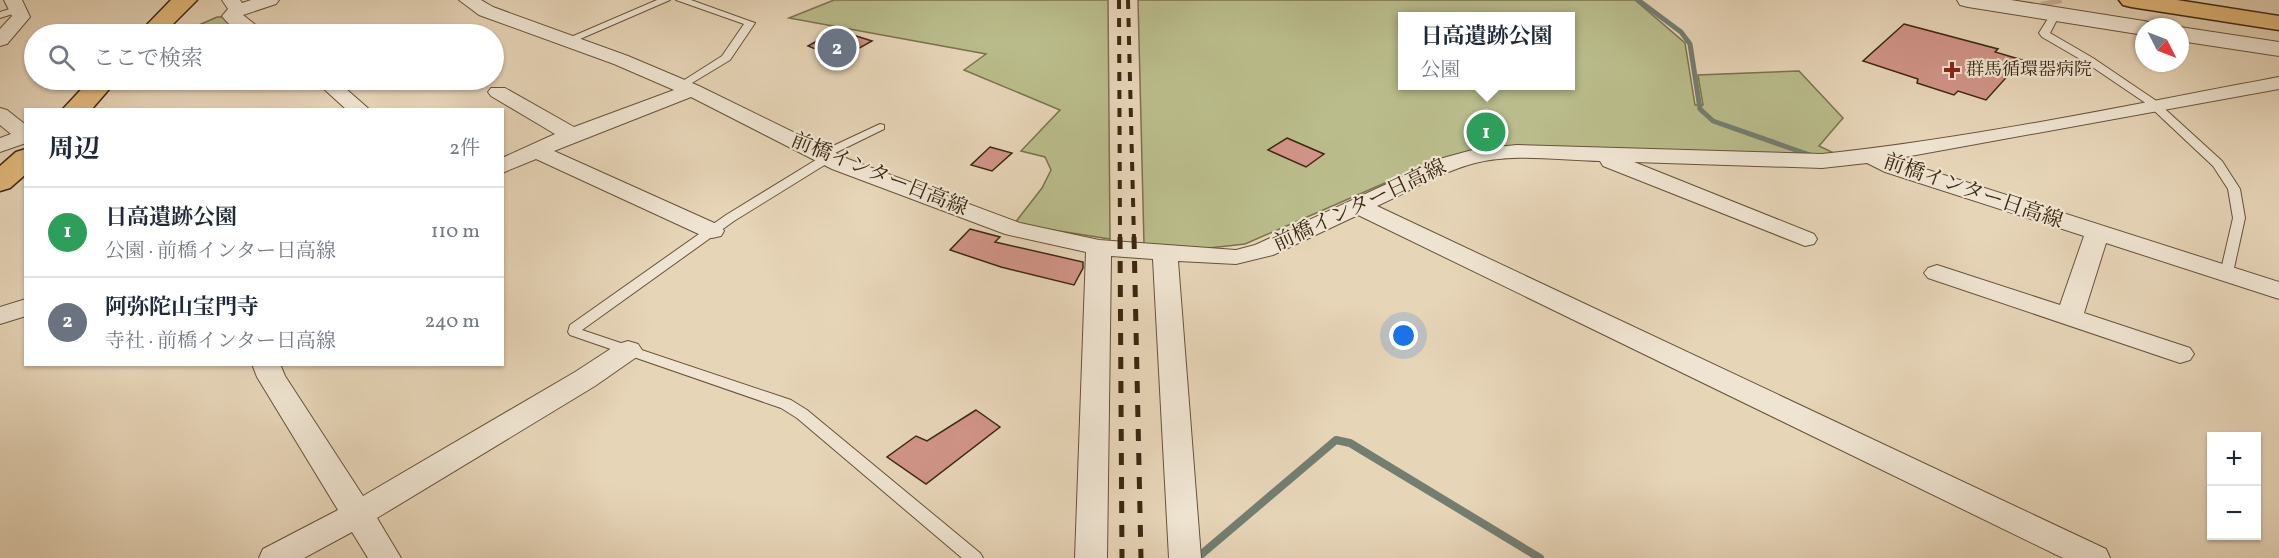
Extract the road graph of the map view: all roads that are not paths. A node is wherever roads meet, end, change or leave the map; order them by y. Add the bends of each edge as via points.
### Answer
1 (185, 0) edge
2 (270, 0) edge
3 (468, 0) edge
4 (665, 0) edge
5 (681, 0) edge
6 (1968, 0) edge
7 (2132, 0) edge
8 (2223, 0) edge
9 (2248, 0) edge
10 (2279, 4) edge
11 (16, 5) edge
12 (235, 5) edge
13 (2054, 9) junction
14 (2279, 9) edge
15 (0, 15) edge
16 (2279, 23) edge
17 (160, 24) edge
18 (238, 24) edge
19 (2135, 26) edge
20 (2189, 35) edge
21 (0, 40) edge
22 (568, 40) junction
23 (2279, 50) edge
24 (2279, 83) edge
25 (687, 88) junction
26 (95, 90) edge
27 (336, 90) edge
28 (498, 92) dead end
29 (77, 108) edge
30 (358, 108) edge
31 (2158, 108) junction
32 (0, 114) edge
33 (880, 127) dead end
34 (24, 134) edge
35 (572, 135) junction
36 (24, 137) edge
37 (0, 145) edge
38 (536, 151) junction
39 (1605, 155) junction
40 (825, 156) junction
41 (1870, 156) junction
42 (24, 160) edge
43 (504, 165) edge
44 (0, 182) edge
45 (1357, 206) junction
46 (712, 231) junction
47 (2097, 233) junction
48 (1805, 239) dead end
49 (1099, 247) junction
50 (1165, 254) junction
51 (1937, 273) dead end
52 (2227, 274) junction
53 (2279, 291) edge
54 (24, 308) edge
55 (0, 316) edge
56 (2069, 317) junction
57 (628, 350) junction
58 (2180, 354) dead end
59 (267, 366) edge
60 (357, 515) junction
61 (275, 558) edge
62 (385, 558) edge
63 (974, 558) edge
64 (1091, 558) edge
65 (1185, 558) edge
66 (2094, 558) edge

1 - 17 main road
2 - 12 street
3 - 22 street, 前橋インター日高線 via 486,11
4 - 22 lane
5 - 25 lane via 750,23 726,58
6 - 13 street
7 - 16 main road
8 - 14 main road
9 - 10 main road
11 - 15 lane
11 - 21 street via 21,17
12 - 18 street via 231,15
13 - 19 street
13 - 31 lane via 2046,35
20 - 23 street
22 - 25 street, 前橋インター日高線
24 - 31 street
25 - 35 street
25 - 40 street, 前橋インター日高線
26 - 29 main road
27 - 30 street
28 - 35 street
31 - 41 street
31 - 52 lane via 2218,164 2234,189 2239,218
32 - 34 street
33 - 40 lane
35 - 38 street
36 - 37 street
38 - 43 street
38 - 46 street
39 - 41 street, 前橋インター日高線 via 1799,162
39 - 45 street, 前橋インター日高線 via 1516,152 1476,156 1451,163
39 - 48 street via 1614,163
40 - 46 lane
40 - 49 street, 前橋インター日高線 via 1014,229
41 - 47 street, 前橋インター日高線 via 1893,167
42 - 44 main road
45 - 50 street, 前橋インター日高線 via 1254,254
45 - 66 street
46 - 57 lane via 575,328 575,332
47 - 52 street, 前橋インター日高線
47 - 56 street
49 - 50 street, 前橋インター日高線
49 - 64 street
50 - 65 street
51 - 56 street
52 - 53 street, 前橋インター日高線
54 - 55 street
56 - 58 street
57 - 60 street
57 - 63 lane via 767,396 802,414
59 - 60 street
60 - 61 street
60 - 62 street

